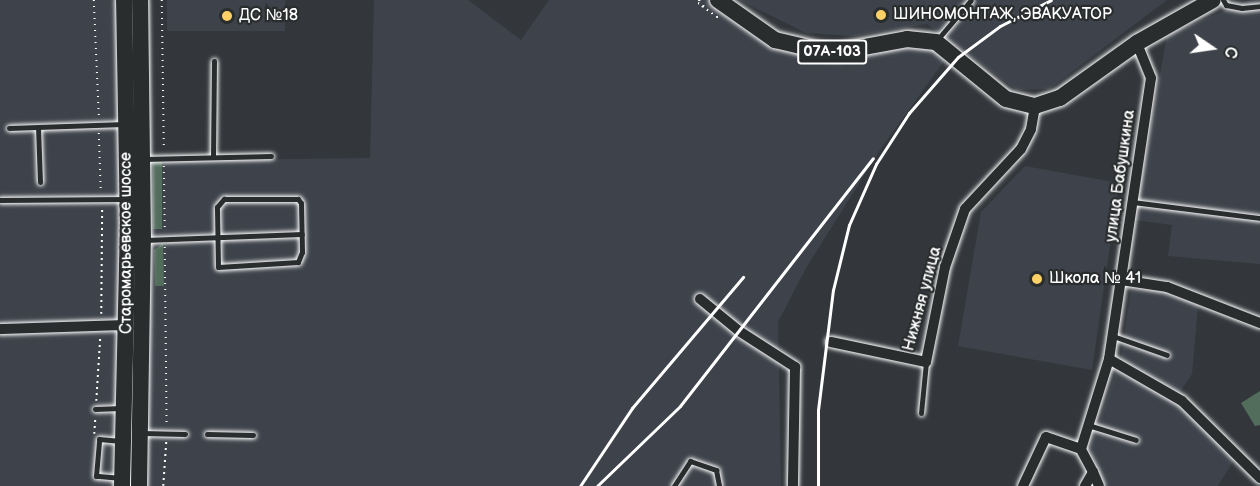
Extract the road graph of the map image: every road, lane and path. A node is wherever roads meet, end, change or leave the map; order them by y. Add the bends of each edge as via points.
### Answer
1 (94, 0) edge
2 (124, 0) edge
3 (140, 0) edge
4 (695, 0) edge
5 (718, 0) edge
6 (971, 0) edge
7 (1213, 0) edge
8 (1223, 0) edge
9 (1260, 6) edge
10 (721, 20) dead end
11 (936, 42) junction
12 (1137, 44) junction
13 (214, 61) dead end
14 (1035, 106) junction
15 (99, 124) junction
16 (126, 124) junction
17 (38, 127) junction
18 (9, 128) dead end
19 (271, 156) dead end
20 (213, 157) junction
21 (143, 159) junction
22 (40, 182) dead end
23 (102, 199) junction
24 (128, 199) junction
25 (0, 200) edge
26 (1133, 202) junction
27 (1260, 218) edge
28 (302, 234) junction
29 (217, 238) junction
30 (143, 240) junction
31 (1121, 280) junction
32 (700, 299) dead end
33 (1260, 323) edge
34 (127, 325) junction
35 (100, 326) junction
36 (0, 328) edge
37 (1113, 336) junction
38 (831, 342) dead end
39 (1167, 355) dead end
40 (1109, 359) junction
41 (926, 362) junction
42 (134, 407) junction
43 (96, 409) junction
44 (921, 413) dead end
45 (1088, 425) junction
46 (185, 434) dead end
47 (207, 434) dead end
48 (131, 435) junction
49 (253, 435) dead end
50 (1136, 440) dead end
51 (93, 442) dead end
52 (1081, 449) junction
53 (1093, 472) junction
54 (1260, 478) edge
55 (122, 482) edge
56 (139, 486) edge
57 (674, 486) edge
58 (719, 486) edge
59 (793, 486) edge
60 (1023, 486) edge
61 (1085, 486) edge
62 (1099, 486) edge

1 - 15 path
2 - 16 main road, Старомарьевское шоссе
3 - 21 main road, Старомарьевское шоссе
4 - 10 path
5 - 11 main road, 07А-103 via 775,40 822,51 837,52 907,39
6 - 11 lane
7 - 12 main road
8 - 9 lane via 1234,7
11 - 14 main road via 1006,99
12 - 14 main road via 1060,98
12 - 26 street, улица Бабушкина via 1151,78
13 - 20 lane
14 - 41 street, Нижняя улица via 1031,129 1021,149 965,209 945,267
15 - 16 lane
15 - 17 lane
15 - 23 path
16 - 24 main road, Старомарьевское шоссе
17 - 18 lane
17 - 22 lane
19 - 20 lane
20 - 21 lane
21 - 30 main road, Старомарьевское шоссе
23 - 24 lane
23 - 25 lane
23 - 35 path
24 - 34 main road, Старомарьевское шоссе
26 - 27 lane
26 - 31 street, улица Бабушкина
28 - 29 lane
28 - 29 lane via 298,262 222,269 217,264
28 - 29 lane via 298,199 224,199 217,207
29 - 30 lane
30 - 42 main road, Старомарьевское шоссе
31 - 33 street via 1167,287
31 - 37 street, улица Бабушкина
32 - 59 street via 739,331 795,367
34 - 35 street
34 - 42 main road, Старомарьевское шоссе
35 - 36 street
35 - 43 path
37 - 39 lane
37 - 40 street, улица Бабушкина
38 - 41 street, Нижняя улица
40 - 45 street, улица Бабушкина
40 - 54 street via 1182,401
41 - 44 lane
42 - 43 lane
42 - 48 main road, Старомарьевское шоссе
43 - 51 path
45 - 50 lane
45 - 52 street, улица Бабушкина
46 - 48 lane
47 - 49 lane
48 - 55 main road, Старомарьевское шоссе
48 - 55 lane via 99,439 96,476
48 - 56 main road, Старомарьевское шоссе
52 - 53 street
52 - 60 street via 1046,437
53 - 61 street
53 - 62 street
57 - 58 lane via 690,461 716,470

